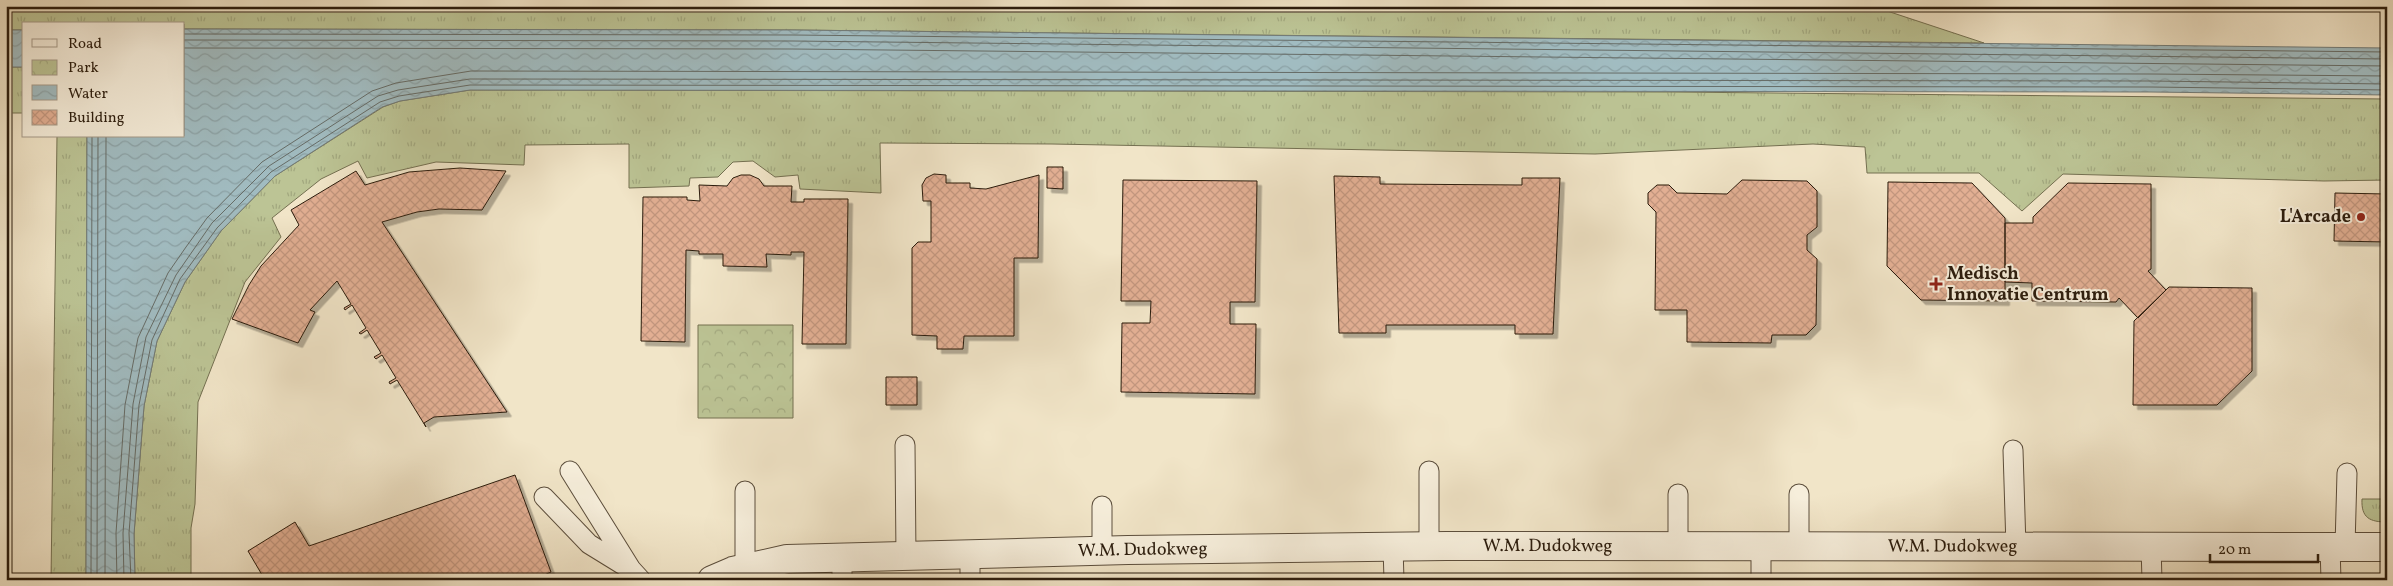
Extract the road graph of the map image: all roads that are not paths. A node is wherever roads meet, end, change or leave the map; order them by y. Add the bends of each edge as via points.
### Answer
1 (905, 444) dead end
2 (2013, 450) dead end
3 (1429, 470) dead end
4 (570, 471) dead end
5 (2347, 473) dead end
6 (745, 491) dead end
7 (1678, 494) dead end
8 (1799, 494) dead end
9 (544, 497) dead end
10 (1102, 506) dead end
11 (1429, 546) junction
12 (1678, 546) junction
13 (1799, 546) junction
14 (1393, 547) junction
15 (1761, 547) junction
16 (2016, 547) junction
17 (2151, 547) junction
18 (2338, 547) junction
19 (2387, 548) edge
20 (1102, 551) junction
21 (906, 557) junction
22 (745, 568) junction
23 (970, 568) edge
24 (842, 569) edge
25 (636, 575) edge
26 (712, 580) edge
27 (1394, 580) edge
28 (1761, 580) edge
29 (2152, 580) edge
30 (2331, 580) edge

1 - 21 lane
2 - 16 lane
3 - 11 lane
4 - 25 lane
5 - 18 lane
6 - 22 lane
7 - 12 lane
8 - 13 lane
9 - 25 lane via 589,544
10 - 20 lane
11 - 12 street, W.M. Dudokweg
11 - 14 street, W.M. Dudokweg
12 - 15 street, W.M. Dudokweg
13 - 15 street, W.M. Dudokweg
13 - 16 street, W.M. Dudokweg
14 - 20 street, W.M. Dudokweg
14 - 27 lane
15 - 28 lane
16 - 17 street, W.M. Dudokweg
17 - 18 street, W.M. Dudokweg
17 - 29 lane
18 - 19 street, W.M. Dudokweg
18 - 30 lane
20 - 23 street, W.M. Dudokweg
21 - 23 street, W.M. Dudokweg
21 - 24 street, W.M. Dudokweg
22 - 24 street, W.M. Dudokweg via 787,559
22 - 26 street, W.M. Dudokweg

